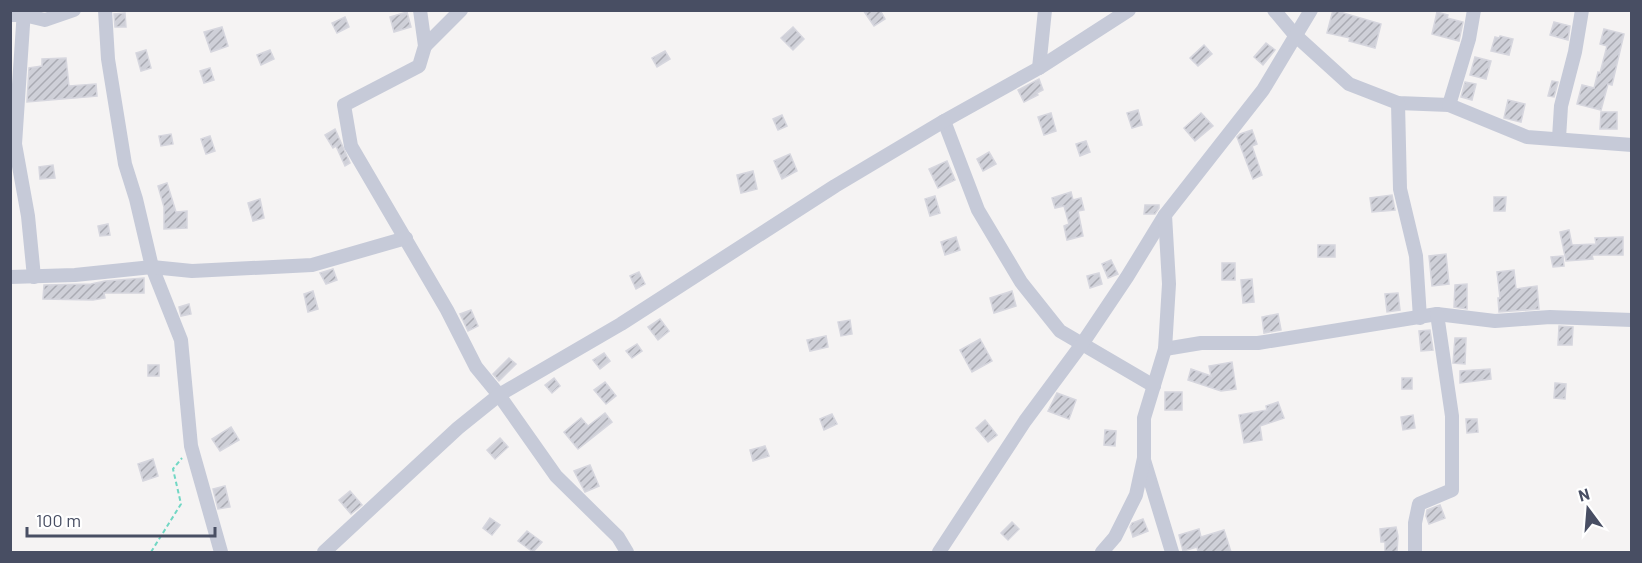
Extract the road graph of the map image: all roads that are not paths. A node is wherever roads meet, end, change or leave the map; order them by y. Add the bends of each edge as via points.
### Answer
1 (74, 10) edge
2 (105, 10) edge
3 (420, 10) edge
4 (461, 10) edge
5 (1045, 10) edge
6 (1130, 10) edge
7 (1274, 10) edge
8 (1311, 10) edge
9 (1474, 10) edge
10 (1582, 10) edge
11 (19, 13) edge
12 (1295, 35) junction
13 (425, 46) junction
14 (1039, 68) junction
15 (1398, 103) junction
16 (1449, 105) junction
17 (944, 121) junction
18 (1559, 138) junction
19 (1632, 145) edge
20 (1165, 215) junction
21 (406, 238) junction
22 (152, 267) junction
23 (10, 277) edge
24 (34, 277) junction
25 (1437, 314) junction
26 (1420, 318) junction
27 (1632, 321) edge
28 (1082, 344) junction
29 (1165, 349) junction
30 (1154, 386) junction
31 (499, 395) junction
32 (1144, 458) junction
33 (221, 552) edge
34 (324, 552) edge
35 (627, 552) edge
36 (939, 552) edge
37 (1102, 552) edge
38 (1172, 552) edge
39 (1415, 552) edge

1 - 11 street via 45,20
2 - 22 street via 108,59 125,164
3 - 13 street
4 - 13 street
5 - 14 street
6 - 14 street
7 - 12 street
8 - 12 street
9 - 16 street
10 - 18 street via 1560,106
11 - 24 street via 15,144
12 - 15 street via 1349,84
12 - 20 street via 1263,90
13 - 21 street via 419,66 344,105 351,146
14 - 17 street
15 - 16 street
15 - 26 street via 1400,189 1416,256
16 - 18 street via 1527,136
17 - 28 street via 978,210 1021,282 1060,331
17 - 31 street via 621,324
18 - 19 street
20 - 28 street
20 - 29 street via 1169,284
21 - 22 street via 312,265 192,271
21 - 31 street via 476,367
22 - 24 street
22 - 33 street via 181,340 191,447
23 - 24 street
25 - 26 street
25 - 27 street via 1494,321 1550,317
25 - 39 street via 1452,416 1452,490 1419,504
26 - 29 street via 1258,344 1202,343
28 - 30 street
28 - 36 street via 1025,421
29 - 30 street
30 - 32 street via 1144,417
31 - 34 street
31 - 35 street via 556,476 618,537
32 - 37 street via 1136,495 1115,537
32 - 38 street

